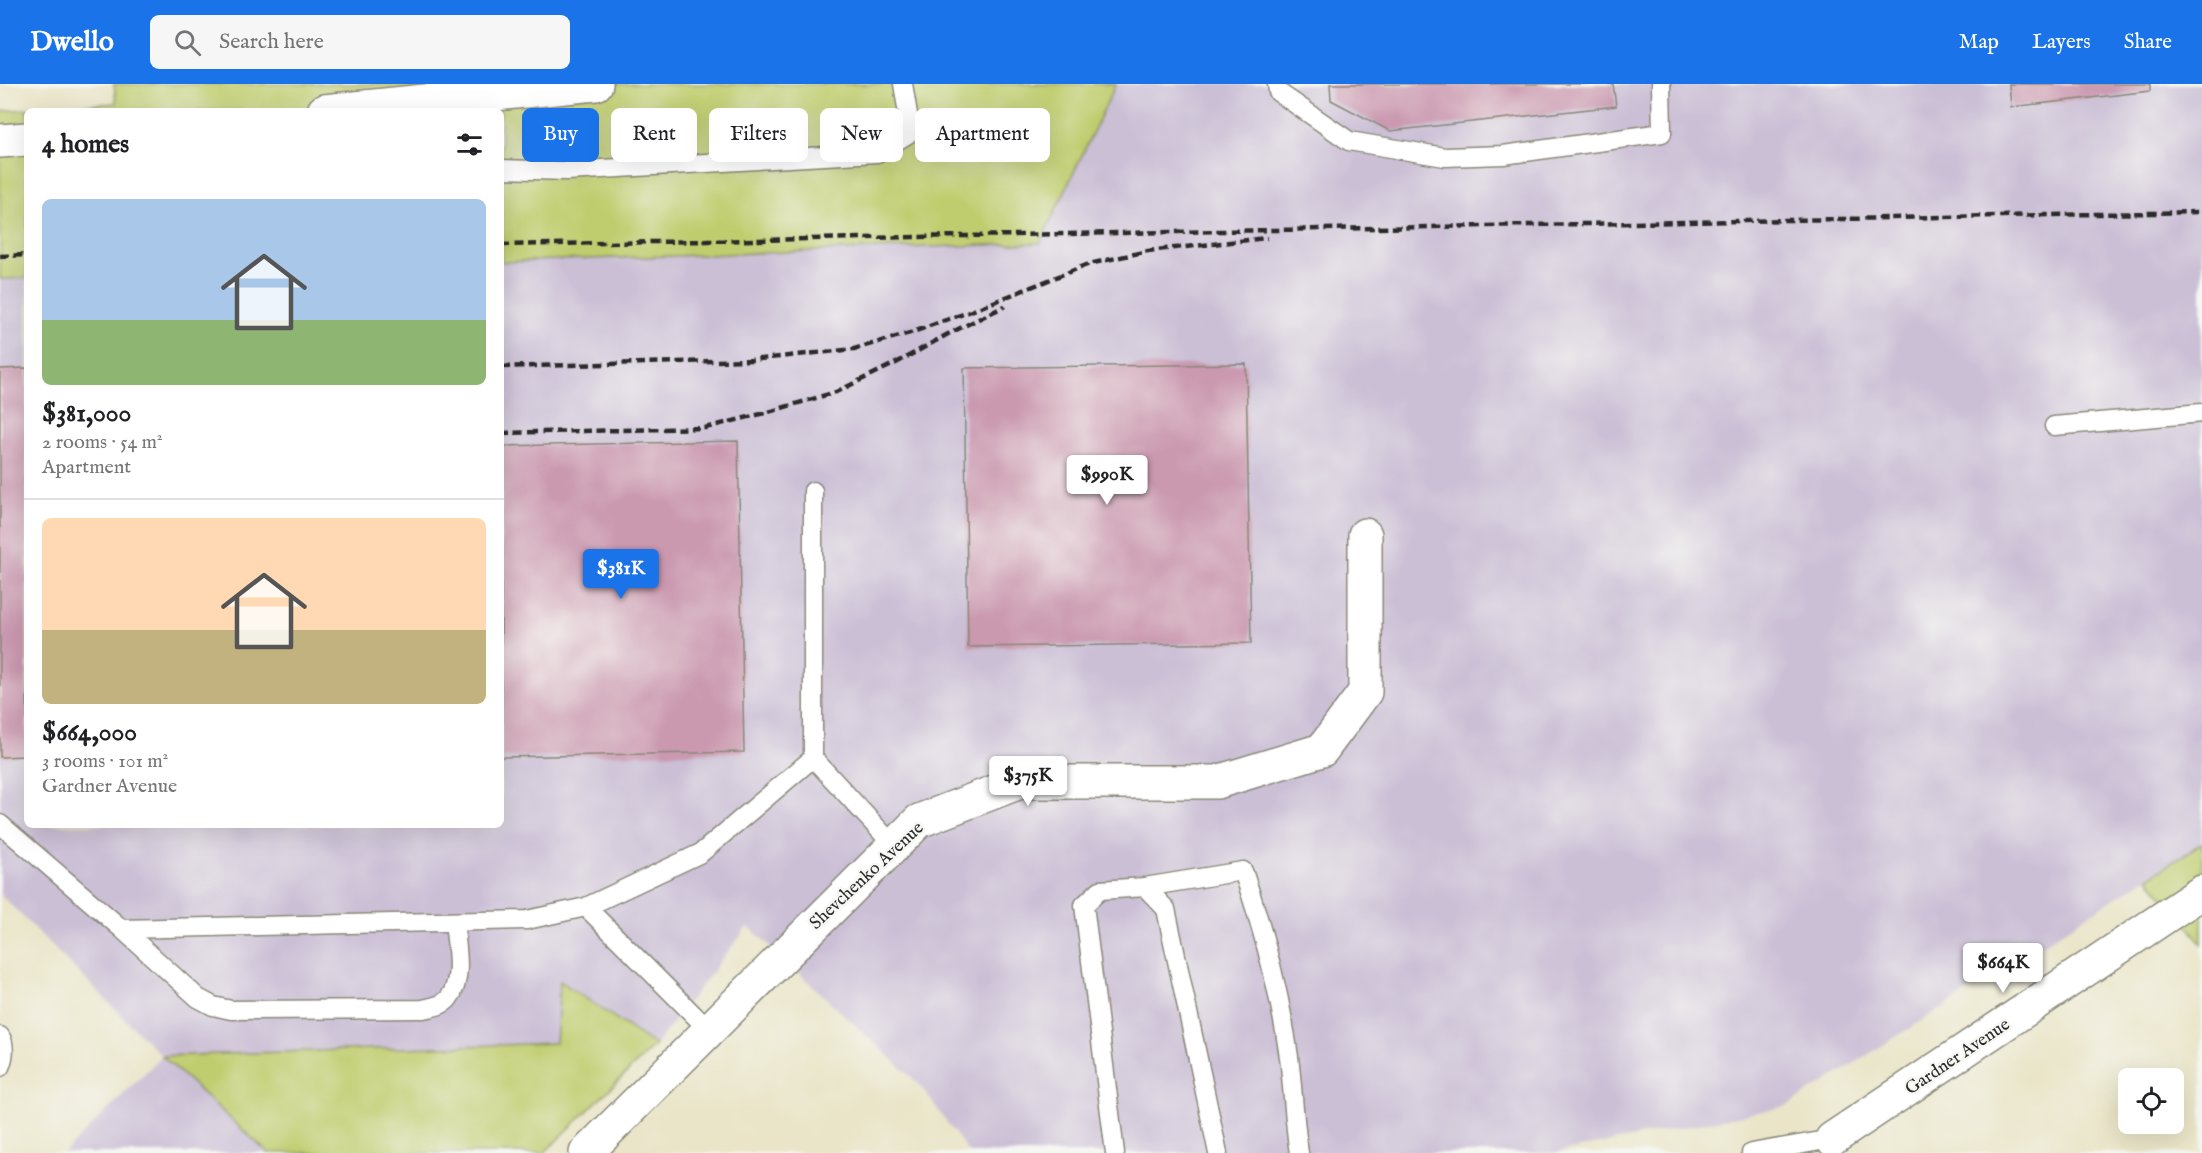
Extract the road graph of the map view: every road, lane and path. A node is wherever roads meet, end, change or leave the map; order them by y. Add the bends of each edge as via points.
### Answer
1 (596, 84) edge
2 (903, 84) edge
3 (1277, 84) edge
4 (1662, 84) edge
5 (354, 108) edge
6 (24, 139) edge
7 (0, 141) edge
8 (504, 169) edge
9 (2202, 412) edge
10 (2054, 426) dead end
11 (813, 491) dead end
12 (1365, 536) dead end
13 (813, 758) junction
14 (0, 824) edge
15 (894, 846) junction
16 (1145, 887) junction
17 (2202, 892) edge
18 (586, 907) junction
19 (454, 922) junction
20 (122, 929) junction
21 (709, 1030) junction
22 (0, 1036) edge
23 (0, 1067) edge
24 (1834, 1146) edge
25 (590, 1152) edge
26 (1115, 1153) edge
27 (1218, 1153) edge
28 (1299, 1153) edge
29 (1751, 1153) edge

1 - 5 street
2 - 8 lane via 911,132 877,153 567,171
3 - 4 lane via 1278,92 1349,141 1445,157 1503,155 1662,133
6 - 7 street
9 - 10 lane
11 - 13 lane
12 - 15 street, Shevchenko Avenue via 1365,692 1322,750 1217,782 1020,782 919,821
13 - 15 lane
13 - 18 lane via 701,853
14 - 20 lane
15 - 21 street, Shevchenko Avenue
16 - 26 lane via 1100,891 1084,905
16 - 27 lane via 1166,909
16 - 28 lane via 1243,871 1277,987
17 - 24 street, Gardner Avenue
18 - 19 lane via 527,920
18 - 21 lane
19 - 20 lane
19 - 20 lane via 456,981 449,998 439,1006 423,1009 231,1010 213,1006 198,998
21 - 25 street, Shevchenko Avenue
22 - 23 lane
24 - 29 lane

